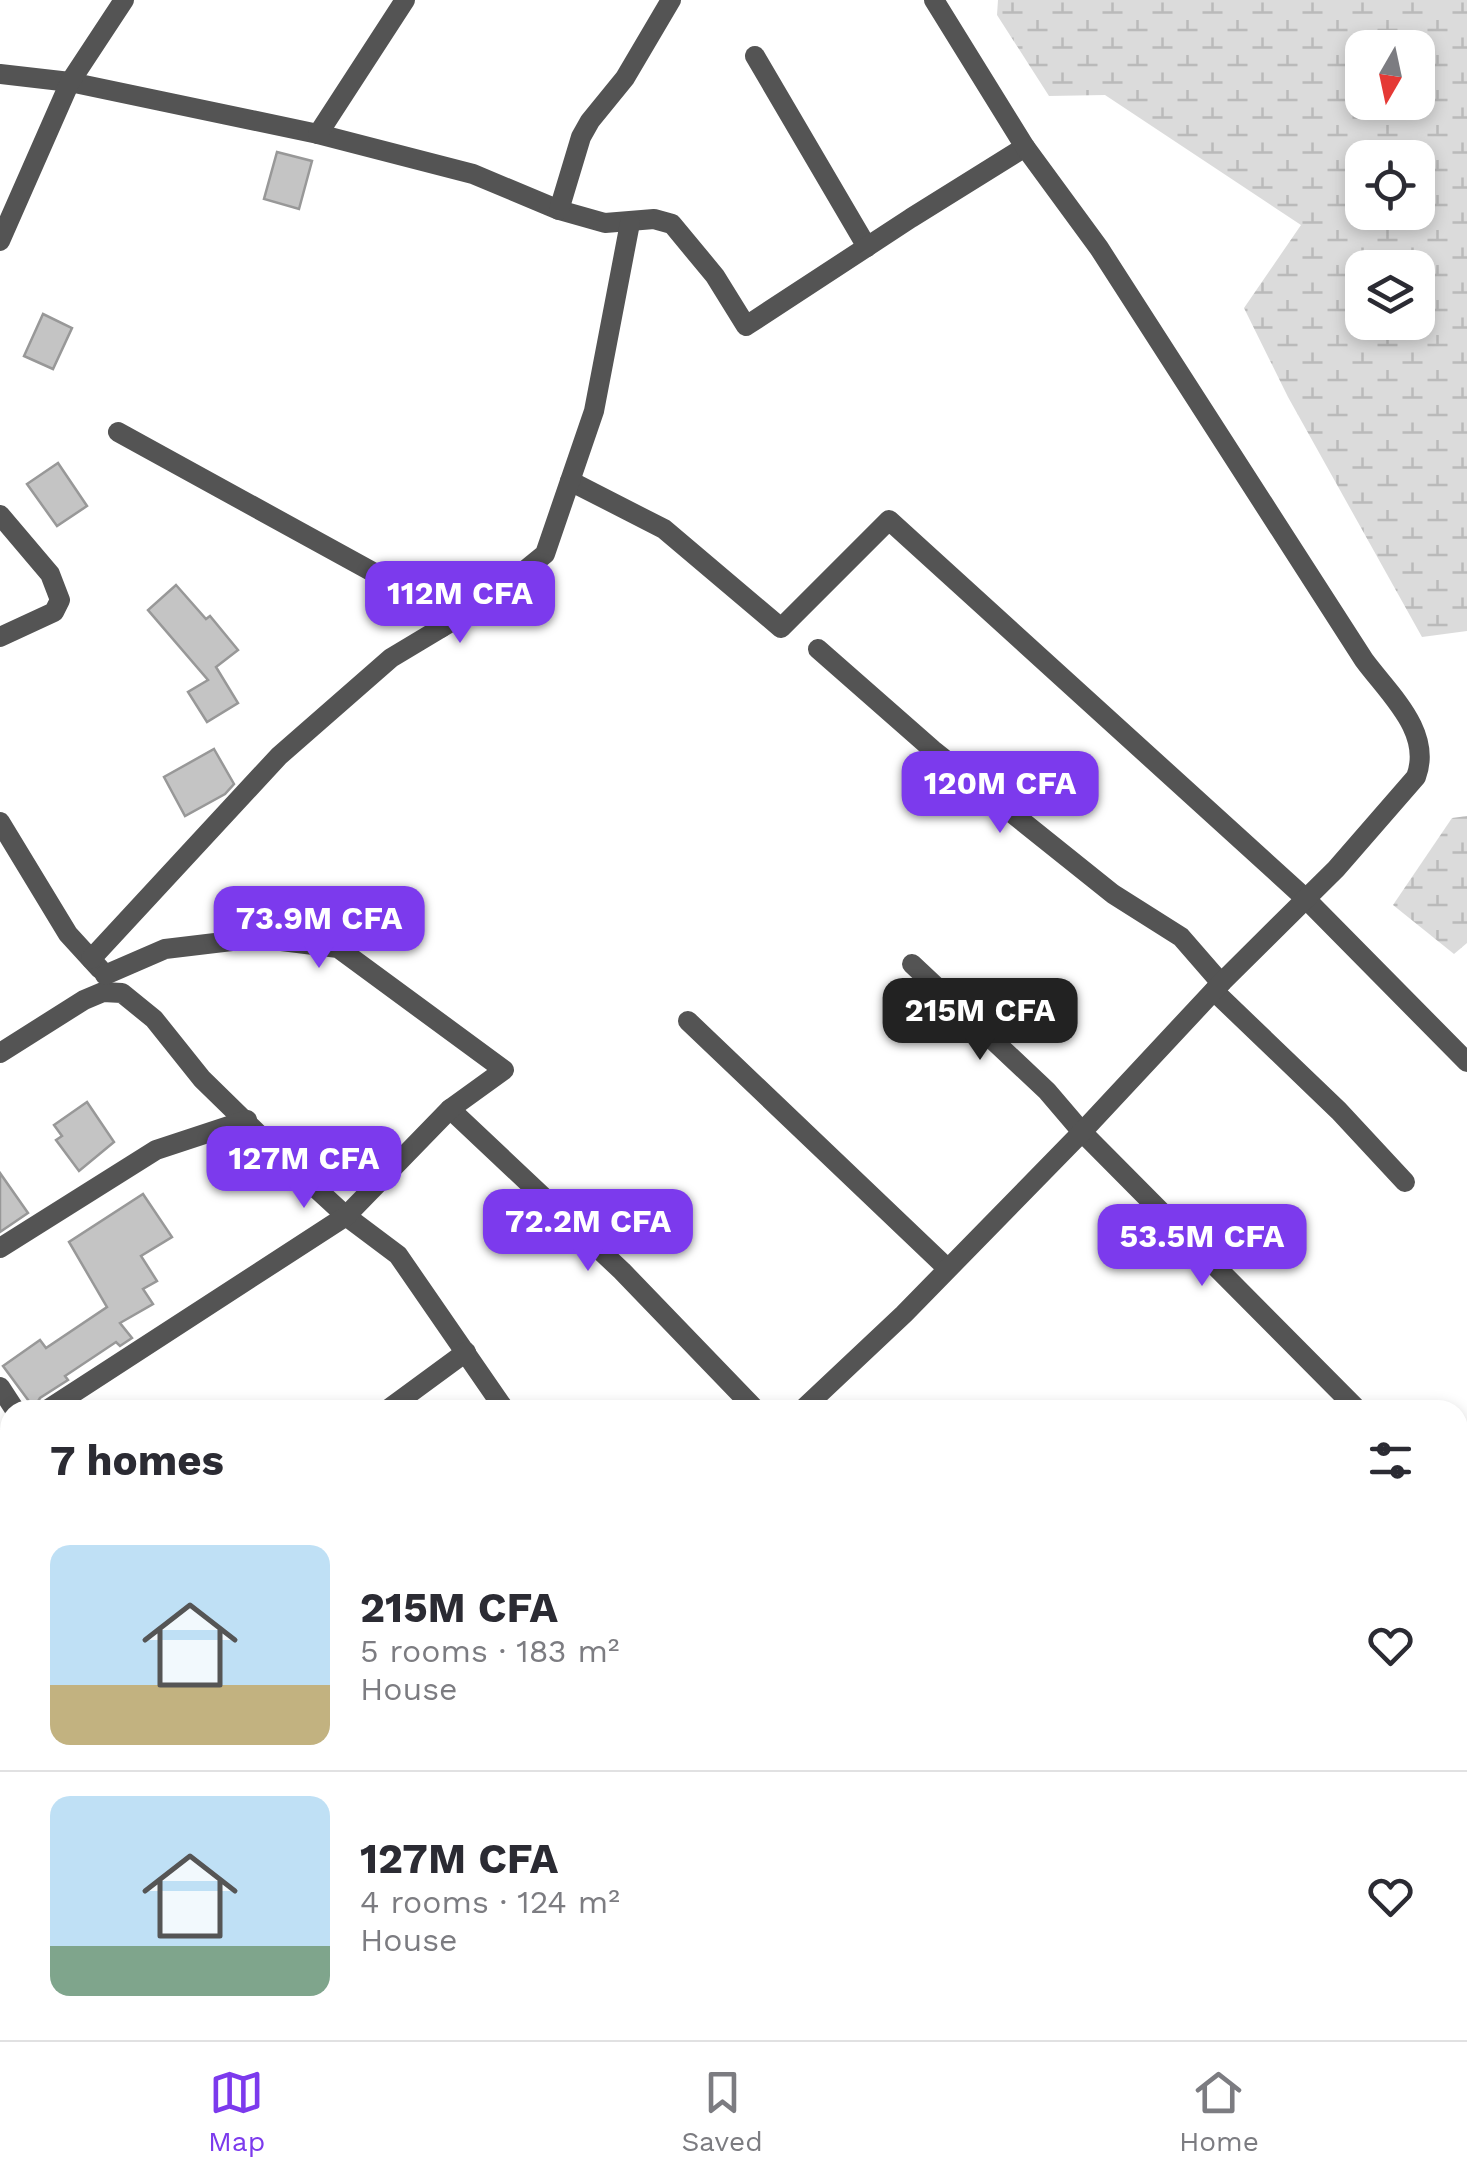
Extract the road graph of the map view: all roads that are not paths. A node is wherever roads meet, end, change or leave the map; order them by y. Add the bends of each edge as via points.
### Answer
1 (124, 0) edge
2 (404, 0) edge
3 (671, 0) edge
4 (934, 0) edge
5 (755, 56) dead end
6 (0, 74) edge
7 (70, 82) junction
8 (318, 134) junction
9 (1025, 147) junction
10 (559, 210) junction
11 (630, 223) junction
12 (0, 241) edge
13 (867, 248) junction
14 (118, 432) dead end
15 (570, 480) junction
16 (0, 514) edge
17 (441, 628) junction
18 (0, 638) edge
19 (818, 649) dead end
20 (0, 822) edge
21 (6, 846) edge
22 (1306, 899) junction
23 (912, 964) dead end
24 (98, 967) junction
25 (1217, 987) junction
26 (122, 993) junction
27 (688, 1020) dead end
28 (0, 1053) edge
29 (1467, 1062) edge
30 (450, 1110) junction
31 (247, 1120) junction
32 (1082, 1132) junction
33 (1405, 1182) dead end
34 (346, 1216) junction
35 (0, 1248) edge
36 (947, 1268) junction
37 (466, 1352) junction
38 (62, 1400) edge
39 (401, 1400) edge
40 (498, 1400) edge
41 (746, 1400) edge
42 (813, 1400) edge
43 (1348, 1400) edge

1 - 7 street
2 - 8 street
3 - 10 street via 581,137
4 - 9 street
5 - 13 street
6 - 7 street
7 - 8 street
7 - 12 street
8 - 10 street via 474,174
9 - 13 street
9 - 22 street via 1099,248 1421,743 1416,777
10 - 11 street
11 - 13 street via 672,224 716,276 746,326
11 - 15 street via 594,410
14 - 17 street via 411,593
15 - 17 street via 545,554 492,598
15 - 22 street via 664,529 781,628 890,520
16 - 18 street via 50,574 60,600 54,612
17 - 24 street via 391,658 279,756
19 - 25 street via 1113,894 1181,937
20 - 21 street
21 - 24 street
22 - 25 street
22 - 29 street
23 - 32 street
24 - 26 street
24 - 30 street via 165,949 257,938 338,948 504,1070
25 - 32 street
25 - 33 street
26 - 28 street via 84,1000
26 - 31 street
27 - 36 street
30 - 34 street
30 - 41 street via 622,1271
31 - 34 street
31 - 35 street via 156,1150
32 - 36 street
32 - 43 street
34 - 37 street via 398,1255
34 - 38 street
36 - 42 street
37 - 39 street
37 - 40 street

